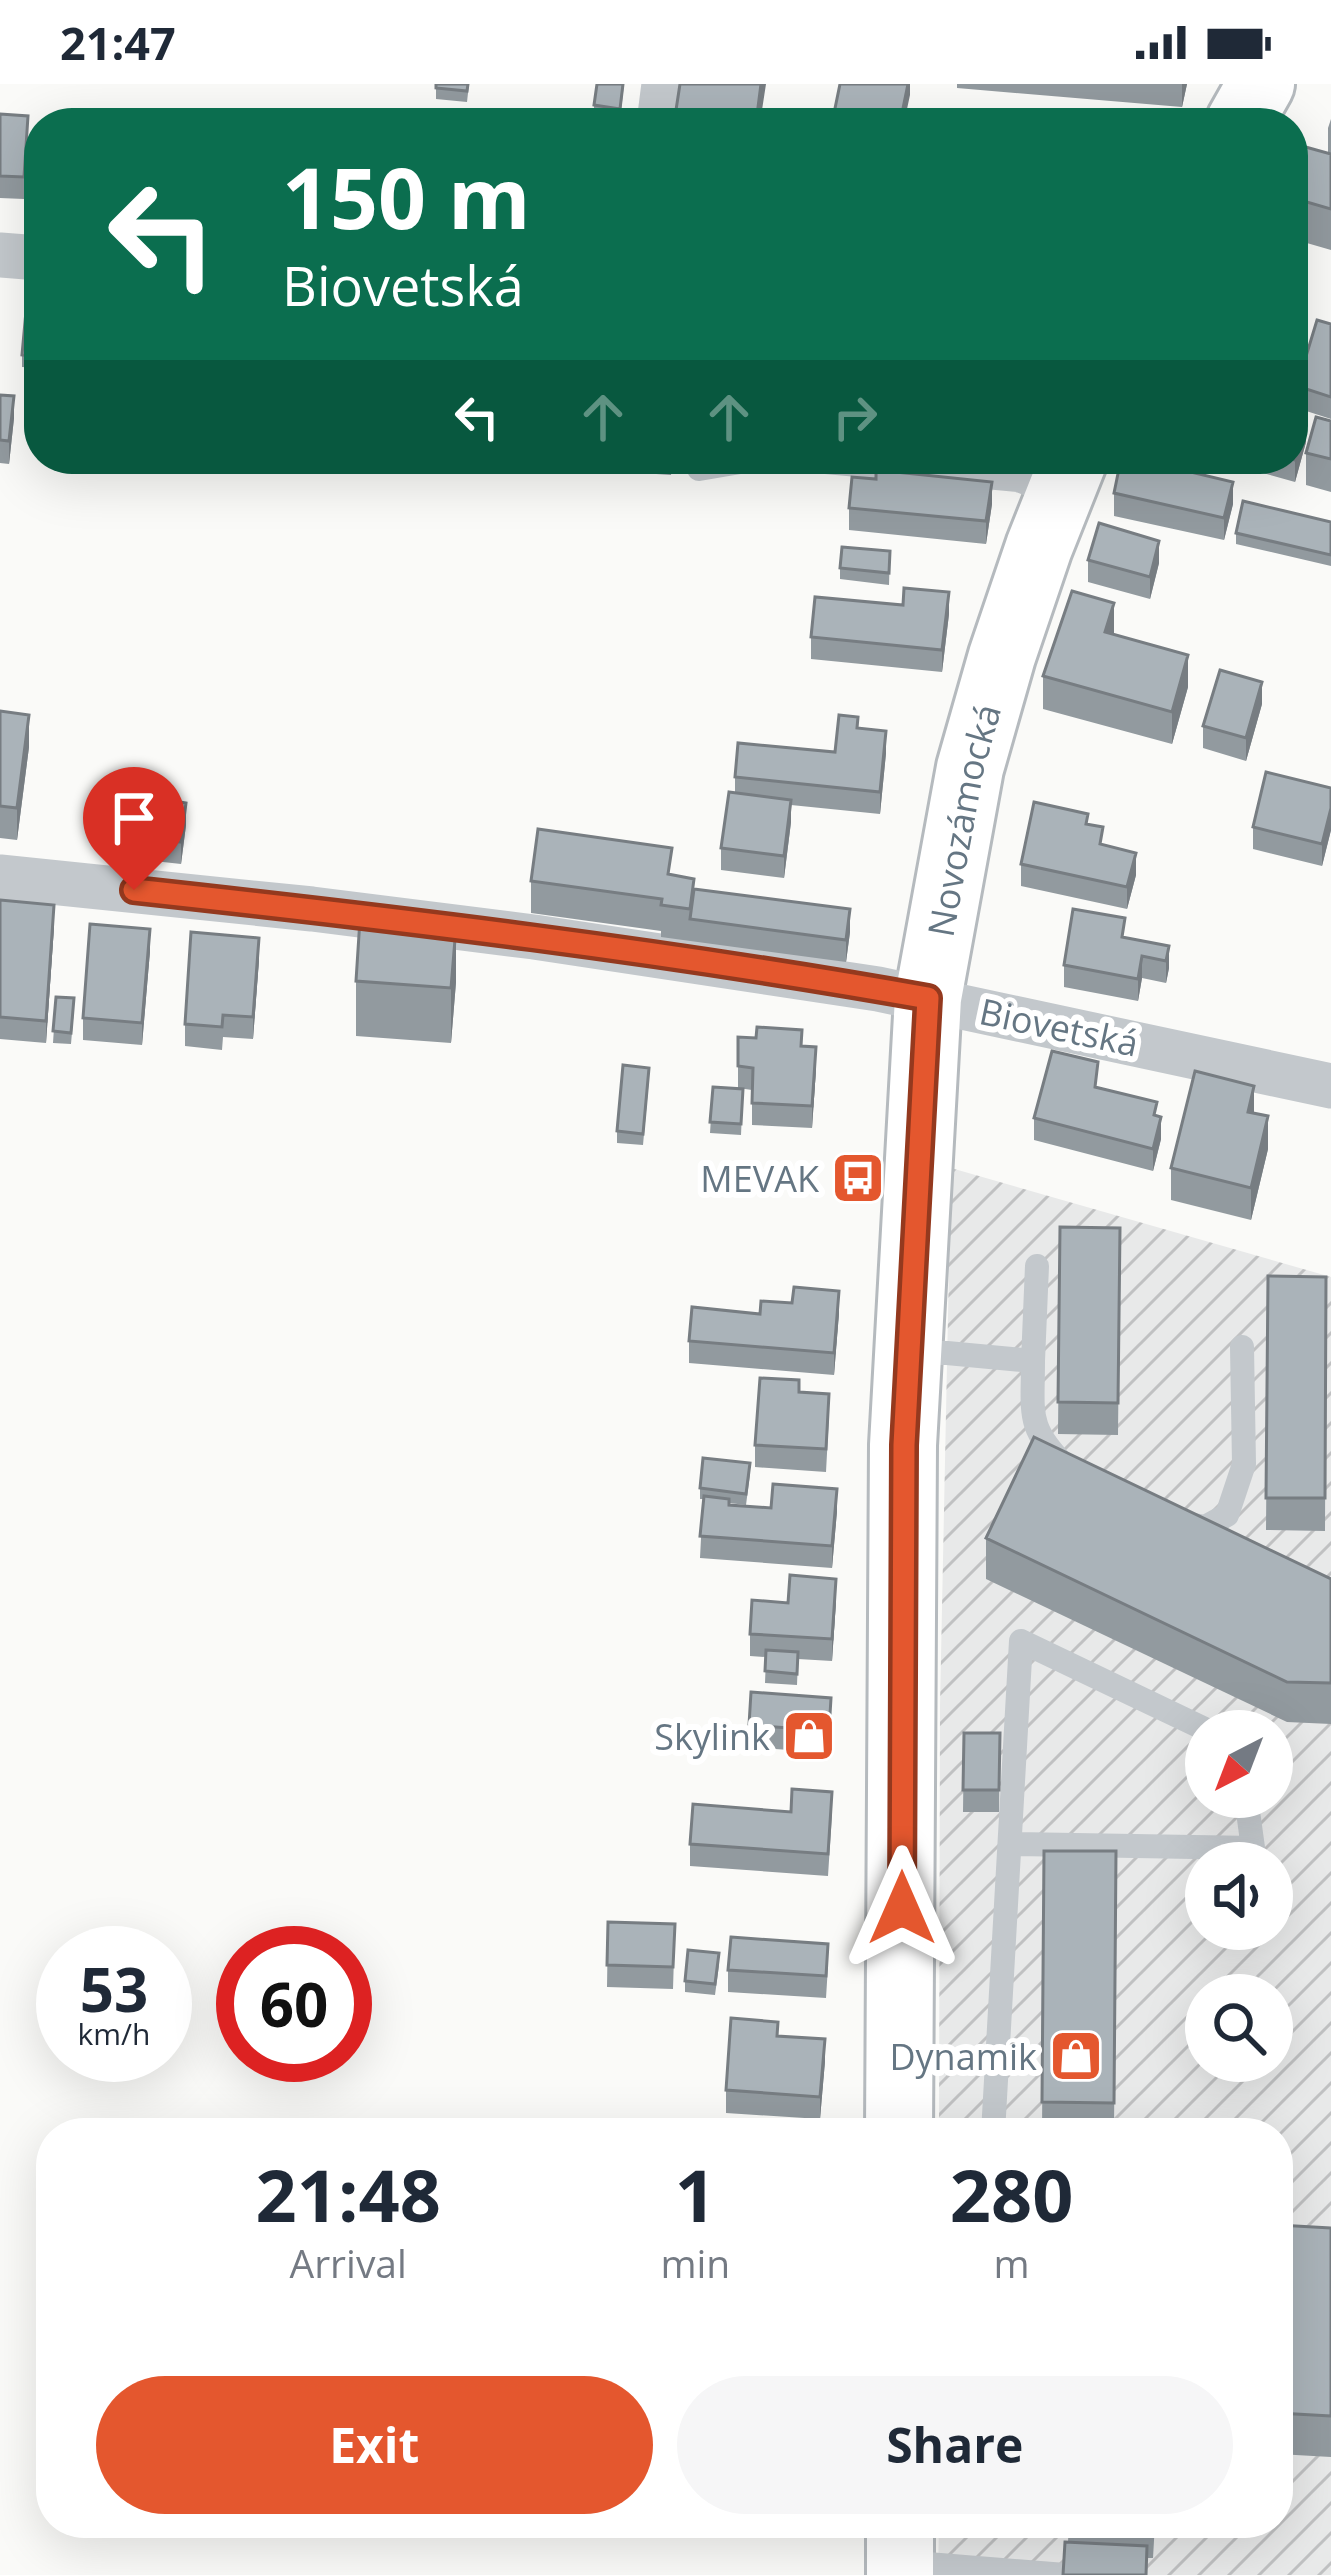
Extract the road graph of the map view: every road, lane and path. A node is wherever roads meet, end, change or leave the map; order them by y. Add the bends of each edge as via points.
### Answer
1 (954, 474) edge
2 (1066, 477) edge
3 (0, 877) edge
4 (928, 998) junction
5 (1331, 1086) edge
6 (1036, 1267) dead end
7 (1242, 1347) dead end
8 (908, 1354) junction
9 (1034, 1361) junction
10 (1091, 1484) edge
11 (1169, 1520) edge
12 (1185, 1719) edge
13 (1248, 1818) edge
14 (1010, 1844) junction
15 (899, 2118) edge
16 (994, 2118) edge
17 (900, 2553) edge
18 (1025, 2573) edge
19 (1065, 2575) edge

1 - 2 lane
2 - 4 main road, Novozámocká via 970,768
3 - 4 street, Biovetská via 512,934
4 - 5 street, Biovetská
4 - 8 main road, Novozámocká
6 - 9 lane
7 - 11 lane via 1244,1464 1227,1515 1205,1527
8 - 9 lane
8 - 15 main road, Novozámocká
9 - 10 lane via 1033,1423 1049,1450
12 - 14 lane via 1022,1641
13 - 14 lane via 1252,1848
14 - 16 lane
17 - 18 lane
18 - 19 lane

